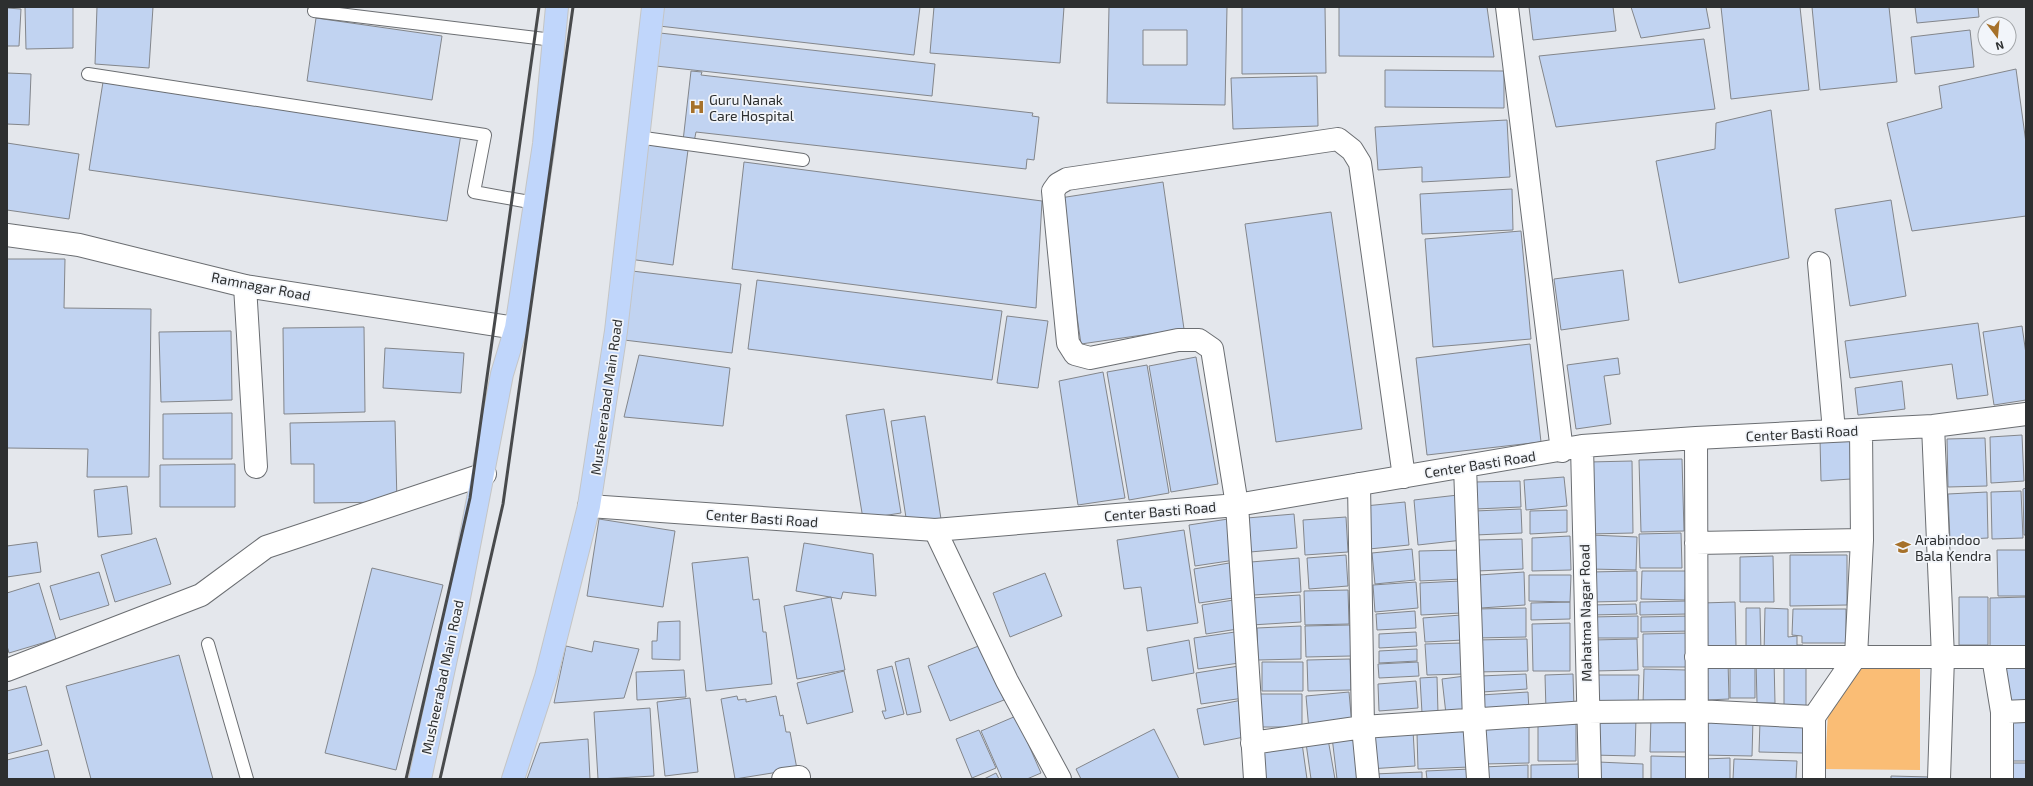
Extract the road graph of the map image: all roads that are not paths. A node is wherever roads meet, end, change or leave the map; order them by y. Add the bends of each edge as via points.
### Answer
1 (557, 7) edge
2 (653, 7) edge
3 (1507, 7) edge
4 (314, 11) dead end
5 (553, 40) junction
6 (88, 74) dead end
7 (637, 137) junction
8 (804, 160) dead end
9 (535, 204) junction
10 (7, 235) edge
11 (1819, 263) dead end
12 (245, 286) junction
13 (516, 328) junction
14 (2026, 414) edge
15 (1933, 426) junction
16 (1861, 430) junction
17 (1834, 431) junction
18 (1696, 438) junction
19 (1572, 448) junction
20 (1465, 466) junction
21 (256, 467) dead end
22 (484, 474) junction
23 (1404, 477) junction
24 (1359, 484) junction
25 (1237, 505) junction
26 (589, 506) junction
27 (935, 530) junction
28 (1862, 540) junction
29 (1696, 543) junction
30 (208, 644) dead end
31 (1856, 656) junction
32 (1696, 657) junction
33 (1943, 657) junction
34 (1993, 657) junction
35 (2026, 657) edge
36 (7, 670) edge
37 (2026, 710) edge
38 (1697, 711) junction
39 (1587, 712) junction
40 (2002, 712) junction
41 (1814, 717) junction
42 (1474, 720) junction
43 (1363, 727) junction
44 (1252, 743) junction
45 (247, 779) edge
46 (420, 779) edge
47 (513, 779) edge
48 (1060, 779) edge
49 (1255, 779) edge
50 (1368, 779) edge
51 (1478, 779) edge
52 (1590, 779) edge
53 (1697, 779) edge
54 (1814, 779) edge
55 (1939, 779) edge
56 (2002, 779) edge

1 - 5 main road, Musheerabad Main Road
2 - 7 main road, Musheerabad Main Road
3 - 19 street, Mahatma Nagar Road
4 - 5 lane
5 - 9 main road, Musheerabad Main Road via 544,144
6 - 9 lane via 485,135 474,192
7 - 8 lane
7 - 26 main road, Musheerabad Main Road via 616,331
9 - 13 main road, Musheerabad Main Road
10 - 12 street, Ramnagar Road via 79,245
11 - 17 street
12 - 13 street, Ramnagar Road
12 - 21 street
13 - 22 main road, Musheerabad Main Road via 502,374
14 - 15 street, Center Basti Road
15 - 16 street, Center Basti Road
15 - 33 street
16 - 17 street, Center Basti Road
16 - 28 street
17 - 18 street, Center Basti Road
18 - 19 street, Center Basti Road
18 - 29 street
19 - 20 street, Center Basti Road
19 - 39 street, Mahatma Nagar Road
20 - 23 street, Center Basti Road
20 - 42 street
22 - 36 street via 266,547 201,595
22 - 46 main road, Musheerabad Main Road
23 - 24 street, Center Basti Road
23 - 25 street via 1360,164 1352,150 1338,139 1067,179 1058,184 1053,191 1068,343 1075,354 1090,358 1178,340 1199,340 1212,349
24 - 25 street, Center Basti Road
24 - 43 street
25 - 27 street, Center Basti Road
25 - 44 street
26 - 27 street, Center Basti Road
26 - 47 main road, Musheerabad Main Road via 546,677
27 - 48 street via 1007,682
28 - 29 street
28 - 31 street
29 - 32 street
30 - 45 lane
31 - 32 street
31 - 33 street
31 - 41 street
32 - 38 street
33 - 34 street
33 - 55 street
34 - 35 street
34 - 40 street
37 - 40 street
38 - 39 street
38 - 41 street
38 - 53 street
39 - 42 street
39 - 52 street, Mahatma Nagar Road
40 - 56 street
41 - 54 street
42 - 43 street
42 - 51 street
43 - 44 street
43 - 50 street
44 - 49 street

